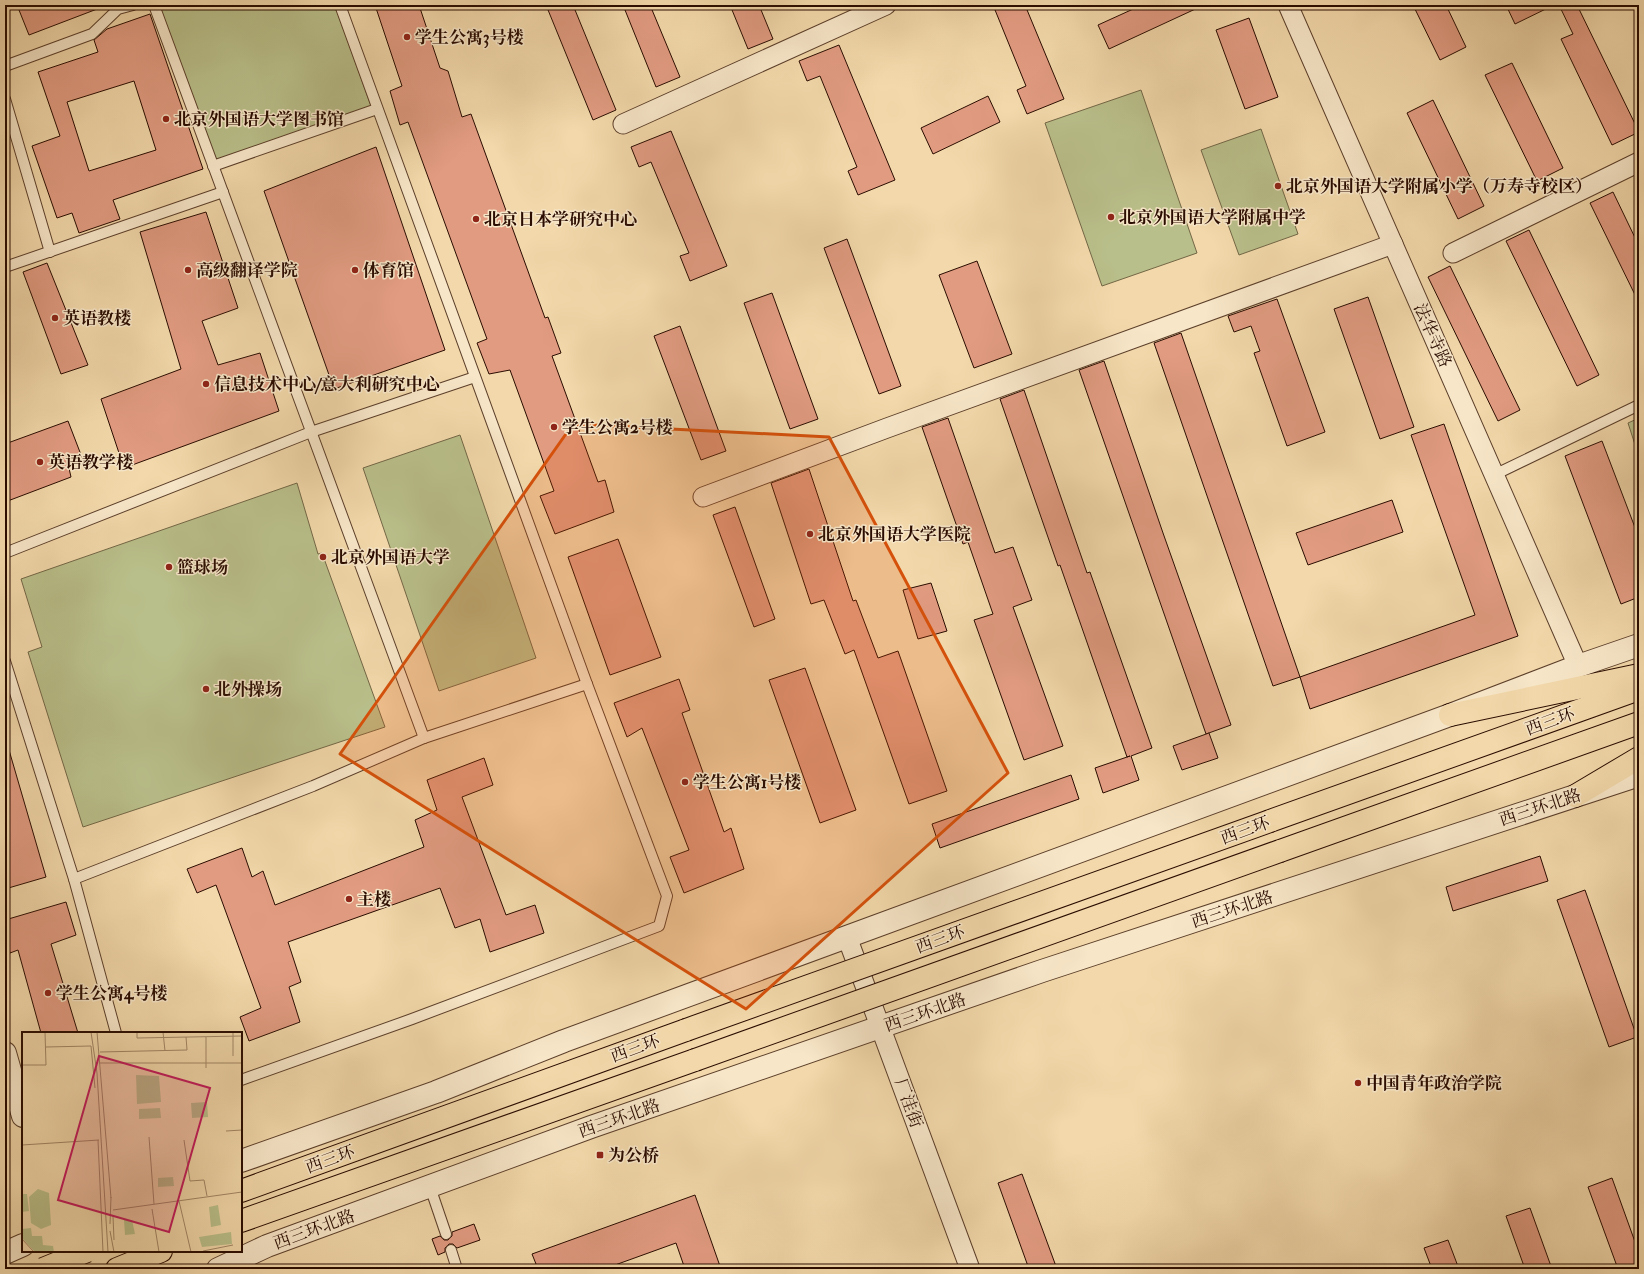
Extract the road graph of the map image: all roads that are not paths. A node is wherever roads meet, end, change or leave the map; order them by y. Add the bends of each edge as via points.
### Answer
1 (133, 5) edge
2 (147, 5) edge
3 (153, 5) edge
4 (340, 5) edge
5 (886, 5) edge
6 (1288, 5) edge
7 (5, 66) edge
8 (5, 98) edge
9 (378, 109) junction
10 (623, 124) dead end
11 (1639, 162) edge
12 (213, 166) junction
13 (223, 192) junction
14 (1393, 244) junction
15 (50, 252) junction
16 (1453, 253) dead end
17 (5, 267) edge
18 (475, 376) junction
19 (1639, 405) edge
20 (311, 432) junction
21 (1494, 475) junction
22 (703, 497) dead end
23 (5, 553) edge
24 (1639, 645) edge
25 (5, 661) edge
26 (1578, 666) junction
27 (1639, 675) edge
28 (587, 684) junction
29 (1639, 689) edge
30 (1450, 715) junction
31 (1639, 723) edge
32 (424, 738) junction
33 (1639, 758) edge
34 (1639, 775) edge
35 (1575, 796) junction
36 (74, 878) junction
37 (847, 937) junction
38 (881, 1028) junction
39 (116, 1032) edge
40 (5, 1053) edge
41 (242, 1080) edge
42 (22, 1112) edge
43 (242, 1161) edge
44 (430, 1187) junction
45 (242, 1191) edge
46 (242, 1221) edge
47 (446, 1234) dead end
48 (22, 1245) edge
49 (451, 1250) dead end
50 (62, 1252) edge
51 (85, 1252) edge
52 (159, 1252) edge
53 (5, 1253) edge
54 (43, 1269) edge
55 (69, 1269) edge
56 (117, 1269) edge
57 (218, 1269) edge
58 (457, 1269) edge
59 (970, 1269) edge

1 - 7 lane via 118,9 92,34
2 - 3 lane
3 - 12 lane
4 - 9 lane
5 - 10 street
6 - 14 street, 法华寺路
8 - 15 lane
9 - 12 lane
9 - 18 lane
11 - 16 street
12 - 13 lane
13 - 15 lane
13 - 20 lane
14 - 21 street, 法华寺路
14 - 22 street
15 - 17 lane
18 - 20 lane
18 - 28 lane
19 - 21 lane
20 - 23 lane
20 - 32 lane
21 - 26 street, 法华寺路
24 - 26 street
25 - 36 lane
26 - 30 street
27 - 30 highway
28 - 32 lane
28 - 41 lane via 667,896 659,926
29 - 45 highway, 西三环, bridge
30 - 37 street
31 - 46 highway, 西三环, bridge
32 - 36 lane via 313,786
33 - 35 highway
34 - 35 street, 西三环北路
35 - 38 street, 西三环北路 via 1042,971
36 - 39 lane
37 - 38 street, 厂洼街
37 - 43 street via 564,1041 436,1092
38 - 44 street, 西三环北路 via 592,1127
38 - 59 street, 厂洼街
40 - 42 street
44 - 47 lane
44 - 57 street, 西三环北路 via 267,1246
48 - 53 street
49 - 58 lane
50 - 55 street
51 - 54 highway, bridge
52 - 56 highway

